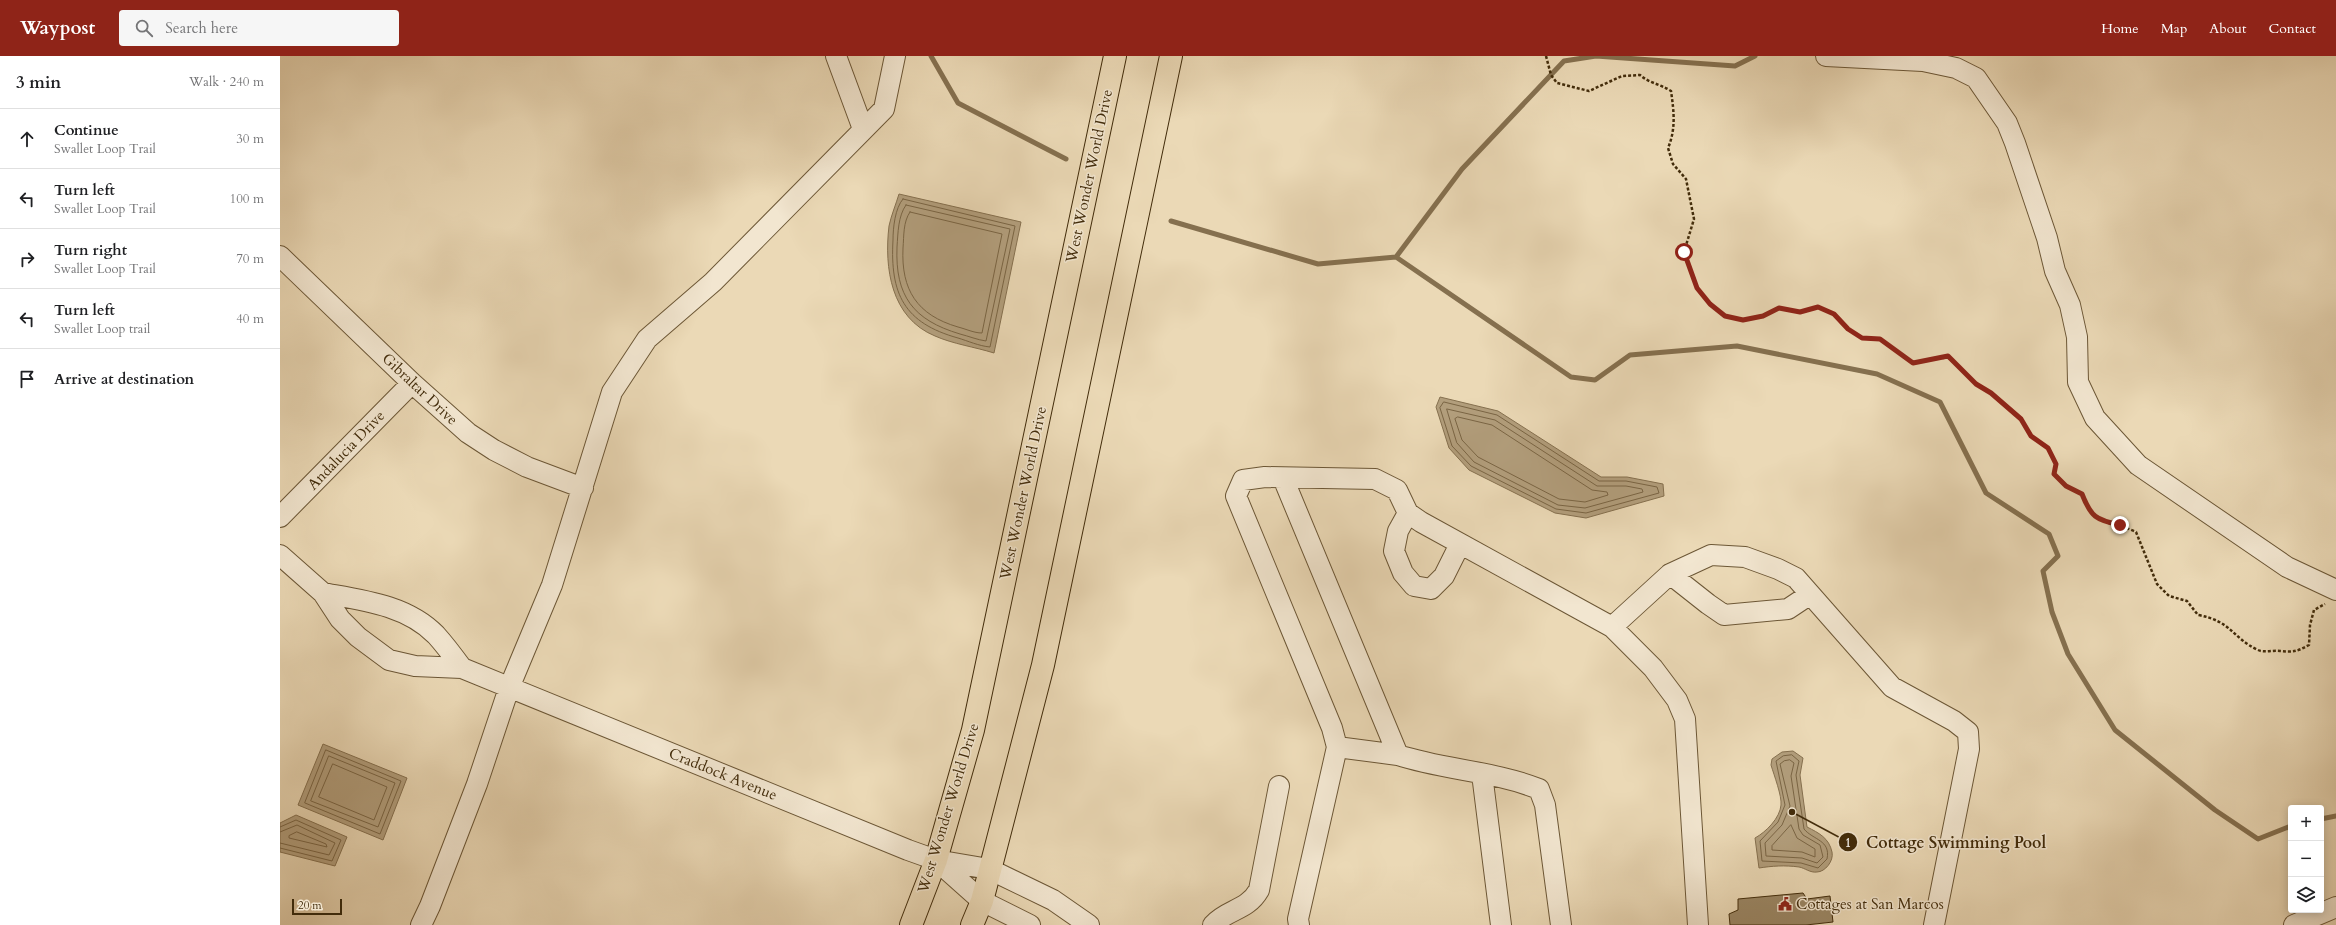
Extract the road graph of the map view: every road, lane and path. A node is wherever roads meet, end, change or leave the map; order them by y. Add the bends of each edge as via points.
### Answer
1 (836, 56) edge
2 (895, 56) edge
3 (1115, 56) edge
4 (1171, 56) edge
5 (1546, 56) edge
6 (1826, 56) edge
7 (863, 129) junction
8 (280, 256) edge
9 (412, 382) junction
10 (1283, 478) junction
11 (583, 488) junction
12 (1408, 513) junction
13 (280, 517) edge
14 (1460, 544) junction
15 (280, 555) edge
16 (1670, 574) junction
17 (323, 593) junction
18 (1809, 595) junction
19 (2333, 596) edge
20 (1612, 627) junction
21 (462, 668) junction
22 (509, 688) junction
23 (1337, 747) junction
24 (1398, 756) junction
25 (1482, 774) junction
26 (1279, 786) dead end
27 (936, 860) junction
28 (989, 869) junction
29 (982, 901) junction
30 (2336, 907) edge
31 (421, 925) edge
32 (911, 925) edge
33 (972, 925) edge
34 (1030, 925) edge
35 (1089, 925) edge
36 (1213, 925) edge
37 (1299, 925) edge
38 (1501, 925) edge
39 (1561, 925) edge
40 (1698, 925) edge
41 (1934, 925) edge
42 (2294, 925) edge

1 - 7 street
2 - 7 street via 884,109
3 - 27 main road, West Wonder World Drive via 974,723
4 - 28 main road via 1042,665
5 - 19 path via 1550,76 1557,83 1589,91 1622,76 1640,75 1647,82 1661,84 1671,92 1675,114 1673,136 1668,148 1673,164 1686,179 1694,219 1684,252 1697,288 1710,304 1725,316 1743,320 1763,316 1779,308 1800,312 1818,307 1834,314 1848,329 1862,338 1880,339 1913,363 1948,356 1976,384 1991,393 2021,419 2031,436 2048,448 2056,464 2054,474 2066,486 2082,494 2089,511 2101,521 2136,532 2157,584 2169,596 2187,601 2198,615 2214,618 2230,627 2245,642 2260,651 2295,652 2309,645 2314,610
6 - 19 street via 1923,61 1956,68 1976,78 2007,123 2015,143 2047,238 2055,271 2070,305 2077,337 2078,382 2095,418 2138,465
7 - 11 street via 713,282 648,339 612,392
8 - 9 street, Gibraltar Drive
9 - 11 street, Gibraltar Drive via 468,433 494,450
9 - 13 street, Andalucia Drive
10 - 12 street via 1375,479 1397,490
10 - 23 street via 1243,480 1236,496 1332,728
10 - 24 street
11 - 22 street via 552,585
12 - 14 street
12 - 14 street via 1398,531 1394,551 1403,573 1414,586 1431,588 1444,576
14 - 20 street
15 - 17 street
16 - 18 street via 1712,555 1745,557 1796,578
16 - 18 street via 1724,614 1788,609
16 - 20 street
17 - 21 street via 385,605 412,617 435,634
17 - 21 street via 340,619 358,637 389,660 415,666
18 - 41 street via 1892,687 1954,721 1968,732 1969,749
20 - 40 street via 1654,668 1677,700 1685,719
21 - 22 street, Craddock Avenue
22 - 27 street, Craddock Avenue
22 - 31 street via 477,784
23 - 24 street
23 - 37 street via 1298,919
24 - 25 street
25 - 38 street
25 - 39 street via 1522,782 1539,789 1545,805
26 - 36 street via 1259,890 1253,901 1218,919
27 - 28 street, Craddock Avenue
27 - 29 street, Craddock Avenue
27 - 32 main road, West Wonder World Drive
28 - 29 main road
28 - 35 street, Craddock Avenue via 1053,900
29 - 33 main road
29 - 34 street, Craddock Avenue
30 - 42 street

